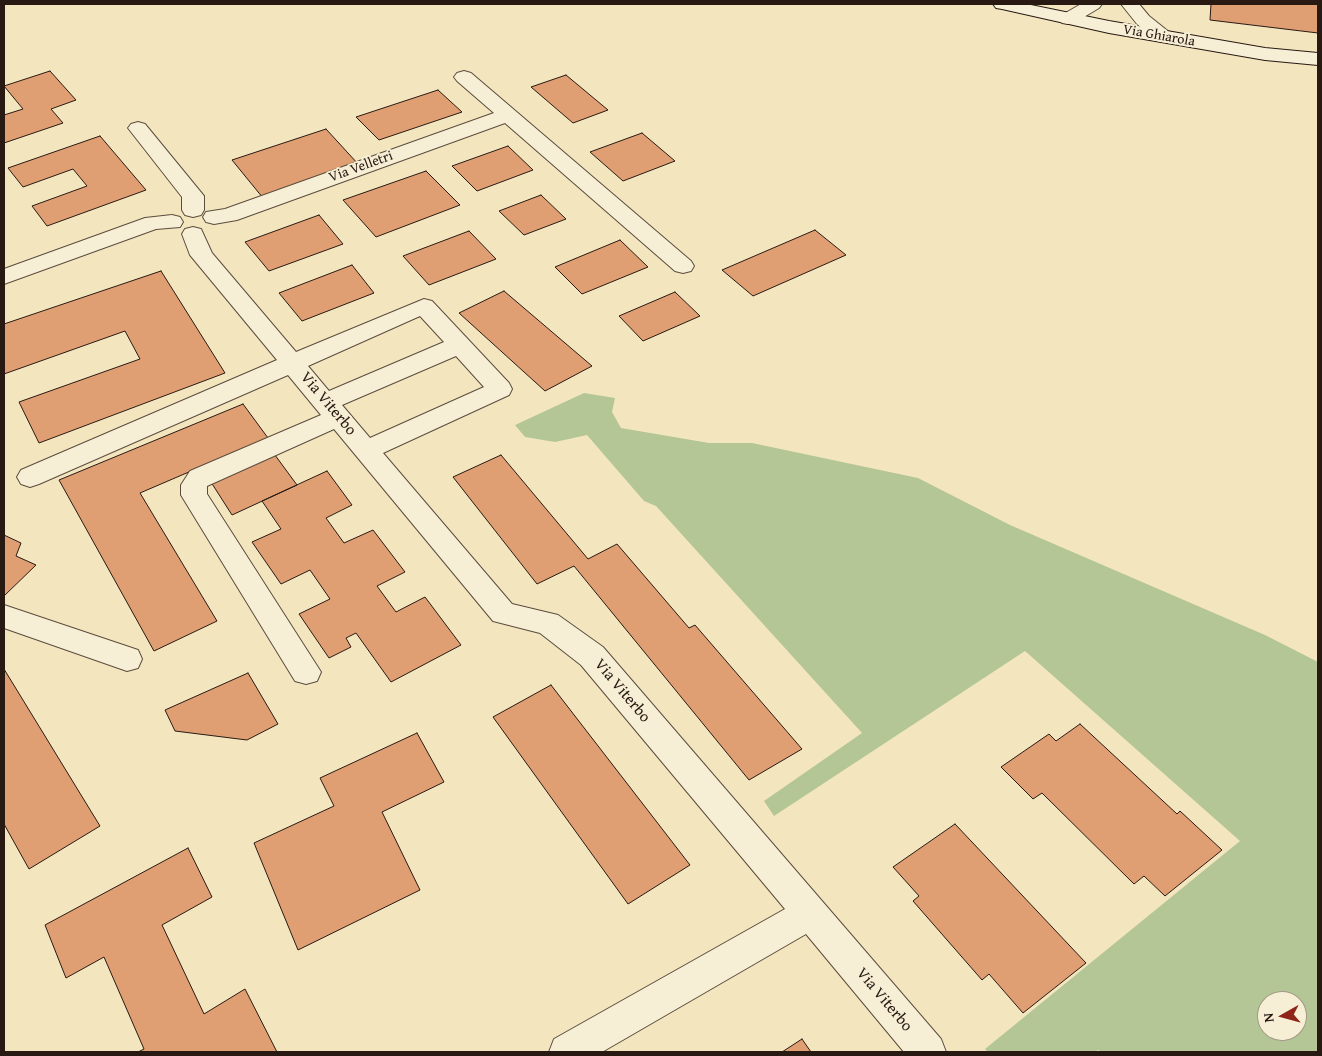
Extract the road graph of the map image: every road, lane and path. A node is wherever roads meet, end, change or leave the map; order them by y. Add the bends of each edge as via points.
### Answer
1 (1002, 4) edge
2 (1093, 4) edge
3 (1130, 4) edge
4 (1068, 19) junction
5 (1162, 36) junction
6 (1318, 59) edge
7 (464, 77) dead end
8 (507, 115) junction
9 (138, 128) dead end
10 (193, 221) junction
11 (683, 266) dead end
12 (5, 273) edge
13 (459, 345) junction
14 (294, 364) junction
15 (333, 409) junction
16 (366, 450) junction
17 (30, 477) dead end
18 (4, 616) edge
19 (127, 658) dead end
20 (306, 672) dead end
21 (810, 913) junction
22 (567, 1052) edge
23 (928, 1052) edge

1 - 4 street, Via Ghiarola
2 - 4 street
3 - 5 street
4 - 5 street, Via Ghiarola
5 - 6 street, Via Ghiarola via 1265,54
7 - 8 street
8 - 10 street, Via Velletri via 229,215
8 - 11 street
9 - 10 street, Via Viterbo via 193,196
10 - 12 street, Via Velletri via 153,222
10 - 14 street, Via Viterbo via 201,255
13 - 14 street via 424,306
13 - 15 street
13 - 16 street via 500,390
14 - 15 street, Via Viterbo
14 - 17 street, Via Viterbo
15 - 16 street, Via Viterbo
15 - 20 street via 199,478 194,485 194,495
16 - 21 street, Via Viterbo via 503,613 548,622 592,656
18 - 19 street
21 - 22 street
21 - 23 street, Via Viterbo

